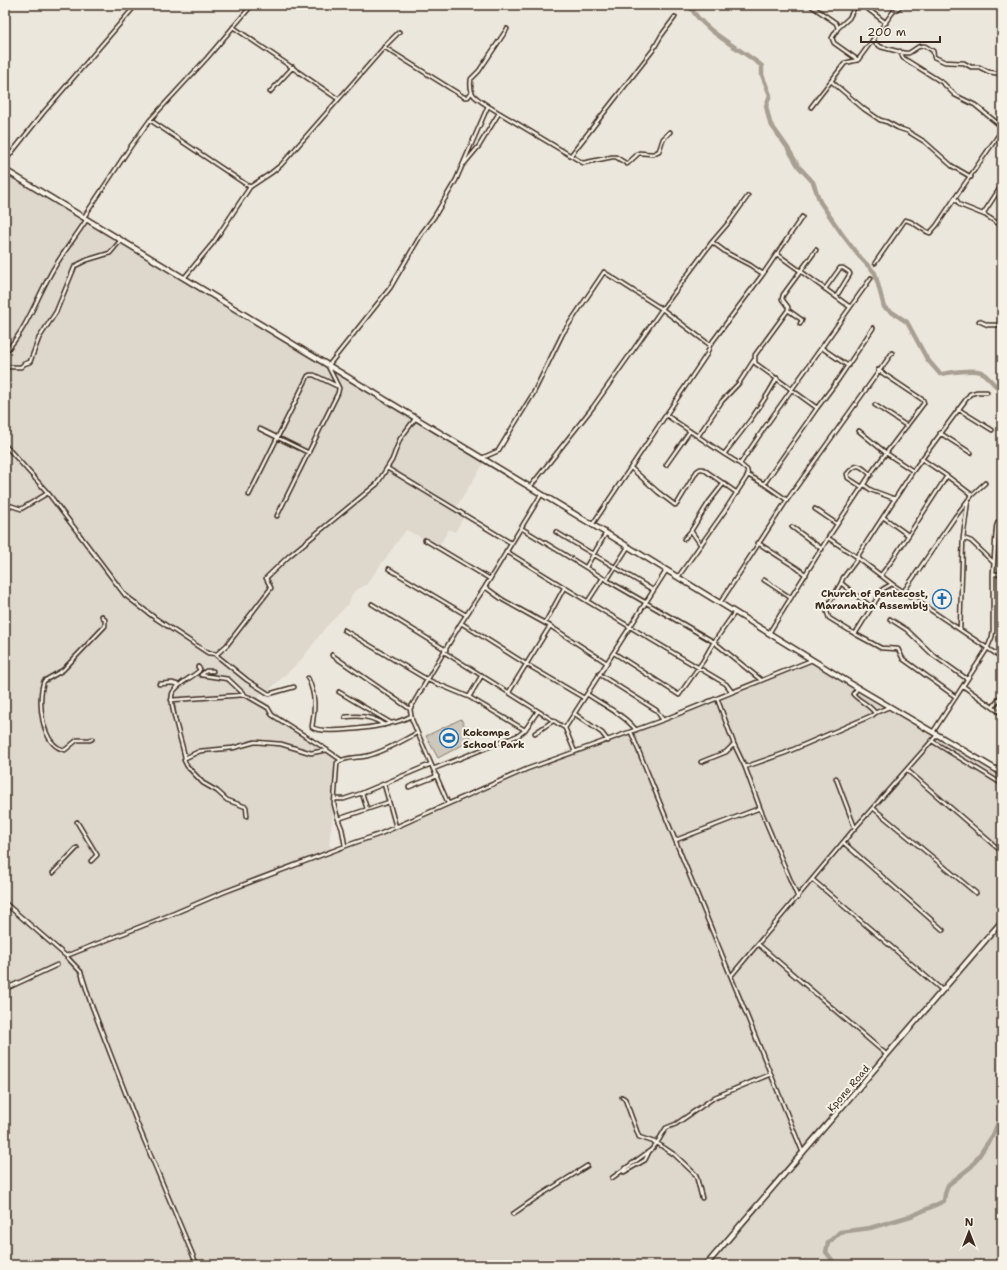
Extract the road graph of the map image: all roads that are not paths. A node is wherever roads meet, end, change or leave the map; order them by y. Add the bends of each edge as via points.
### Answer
1 (136, 5) edge
2 (252, 5) edge
3 (810, 5) edge
4 (856, 5) edge
5 (861, 5) edge
6 (902, 5) edge
7 (675, 17) dead end
8 (886, 24) junction
9 (233, 27) junction
10 (838, 28) junction
11 (507, 29) dead end
12 (399, 32) dead end
13 (873, 39) junction
14 (384, 47) junction
15 (900, 52) junction
16 (858, 60) junction
17 (293, 67) junction
18 (1002, 74) edge
19 (831, 81) junction
20 (270, 92) dead end
21 (471, 93) junction
22 (338, 99) junction
23 (488, 106) junction
24 (811, 107) dead end
25 (499, 113) junction
26 (150, 120) junction
27 (1002, 129) edge
28 (670, 132) dead end
29 (571, 155) junction
30 (5, 161) edge
31 (462, 168) junction
32 (5, 170) edge
33 (971, 177) junction
34 (1002, 185) edge
35 (250, 187) junction
36 (748, 196) dead end
37 (955, 198) junction
38 (983, 214) junction
39 (802, 217) dead end
40 (86, 218) junction
41 (1002, 226) edge
42 (121, 240) junction
43 (712, 242) junction
44 (816, 250) dead end
45 (777, 254) junction
46 (875, 264) dead end
47 (801, 271) junction
48 (763, 274) junction
49 (184, 278) junction
50 (871, 278) dead end
51 (825, 289) junction
52 (836, 296) junction
53 (850, 307) junction
54 (662, 309) junction
55 (788, 310) junction
56 (979, 321) dead end
57 (800, 324) dead end
58 (1002, 325) edge
59 (873, 328) dead end
60 (710, 345) junction
61 (822, 348) junction
62 (5, 352) edge
63 (892, 353) dead end
64 (754, 360) junction
65 (328, 366) junction
66 (848, 366) junction
67 (5, 367) edge
68 (878, 370) junction
69 (777, 378) junction
70 (338, 386) junction
71 (792, 389) junction
72 (988, 392) dead end
73 (875, 405) dead end
74 (817, 408) junction
75 (958, 409) junction
76 (666, 415) junction
77 (415, 419) junction
78 (907, 426) junction
79 (260, 428) dead end
80 (992, 430) dead end
81 (690, 431) junction
82 (859, 431) dead end
83 (940, 433) junction
84 (698, 436) junction
85 (278, 438) junction
86 (5, 446) edge
87 (309, 453) junction
88 (886, 453) junction
89 (971, 453) dead end
90 (724, 454) junction
91 (482, 458) junction
92 (922, 459) junction
93 (740, 464) junction
94 (666, 465) dead end
95 (387, 468) junction
96 (631, 468) junction
97 (913, 471) junction
98 (748, 475) junction
99 (871, 475) junction
100 (947, 476) junction
101 (724, 483) junction
102 (985, 483) dead end
103 (764, 484) junction
104 (863, 486) junction
105 (530, 488) junction
106 (48, 493) junction
107 (738, 493) junction
108 (249, 494) dead end
109 (541, 495) junction
110 (972, 495) junction
111 (895, 499) junction
112 (787, 500) junction
113 (968, 500) junction
114 (5, 505) edge
115 (815, 509) dead end
116 (276, 516) dead end
117 (883, 517) junction
118 (1002, 519) edge
119 (837, 524) junction
120 (592, 525) junction
121 (792, 527) dead end
122 (521, 528) junction
123 (691, 531) junction
124 (556, 532) dead end
125 (606, 533) junction
126 (908, 535) junction
127 (828, 538) junction
128 (964, 538) junction
129 (684, 539) dead end
130 (426, 540) dead end
131 (511, 543) junction
132 (758, 543) junction
133 (700, 545) junction
134 (628, 547) junction
135 (822, 549) junction
136 (506, 551) junction
137 (594, 555) junction
138 (857, 557) junction
139 (993, 562) junction
140 (586, 567) junction
141 (616, 568) junction
142 (389, 569) dead end
143 (666, 570) junction
144 (993, 574) junction
145 (1002, 574) edge
146 (806, 575) junction
147 (881, 575) junction
148 (604, 578) junction
149 (677, 578) junction
150 (490, 579) junction
151 (607, 580) junction
152 (764, 580) dead end
153 (841, 583) junction
154 (892, 584) junction
155 (485, 587) junction
156 (564, 588) junction
157 (653, 590) junction
158 (904, 590) junction
159 (791, 598) junction
160 (588, 601) junction
161 (645, 602) junction
162 (720, 603) junction
163 (372, 604) dead end
164 (871, 607) junction
165 (735, 612) junction
166 (466, 615) junction
167 (102, 616) dead end
168 (890, 619) dead end
169 (461, 623) junction
170 (545, 623) junction
171 (550, 626) junction
172 (630, 627) junction
173 (344, 630) dead end
174 (960, 630) junction
175 (769, 633) junction
176 (854, 634) junction
177 (714, 642) junction
178 (987, 649) junction
179 (445, 651) junction
180 (614, 652) junction
181 (215, 654) junction
182 (332, 654) dead end
183 (1002, 658) edge
184 (813, 659) junction
185 (606, 662) junction
186 (526, 664) junction
187 (198, 667) dead end
188 (698, 668) junction
189 (214, 671) dead end
190 (599, 674) junction
191 (482, 675) junction
192 (308, 678) dead end
193 (967, 679) junction
194 (428, 680) junction
195 (762, 680) junction
196 (158, 684) dead end
197 (179, 685) junction
198 (963, 686) junction
199 (294, 688) dead end
200 (858, 688) junction
201 (339, 692) dead end
202 (509, 692) junction
203 (732, 693) junction
204 (587, 694) junction
205 (1002, 695) edge
206 (246, 696) junction
207 (469, 697) junction
208 (956, 697) junction
209 (584, 698) junction
210 (717, 698) junction
211 (171, 700) junction
212 (890, 707) junction
213 (993, 707) junction
214 (410, 709) junction
215 (538, 711) junction
216 (374, 713) junction
217 (875, 713) junction
218 (574, 714) junction
219 (1002, 714) edge
220 (411, 716) junction
221 (345, 717) dead end
222 (374, 718) junction
223 (553, 720) junction
224 (663, 720) junction
225 (391, 723) junction
226 (385, 725) junction
227 (565, 728) junction
228 (525, 730) junction
229 (636, 730) junction
230 (631, 732) junction
231 (417, 733) junction
232 (535, 733) dead end
233 (935, 734) junction
234 (92, 739) dead end
235 (608, 741) junction
236 (932, 741) junction
237 (734, 744) junction
238 (327, 750) junction
239 (575, 752) junction
240 (185, 758) junction
241 (341, 760) junction
242 (701, 762) dead end
243 (431, 764) junction
244 (745, 767) junction
245 (433, 769) junction
246 (906, 770) junction
247 (1002, 773) edge
248 (437, 776) junction
249 (836, 778) dead end
250 (384, 784) junction
251 (1002, 784) edge
252 (409, 787) dead end
253 (362, 793) junction
254 (334, 799) junction
255 (389, 802) junction
256 (448, 803) junction
257 (760, 808) junction
258 (873, 808) junction
259 (367, 809) junction
260 (248, 816) dead end
261 (338, 819) junction
262 (77, 822) dead end
263 (396, 827) junction
264 (855, 828) junction
265 (676, 840) junction
266 (844, 843) junction
267 (345, 846) junction
268 (77, 848) dead end
269 (1002, 852) edge
270 (91, 861) dead end
271 (53, 874) dead end
272 (813, 880) junction
273 (976, 893) dead end
274 (798, 898) junction
275 (5, 903) edge
276 (1002, 921) edge
277 (943, 930) dead end
278 (759, 944) junction
279 (66, 956) junction
280 (57, 965) dead end
281 (731, 976) junction
282 (5, 989) edge
283 (943, 991) junction
284 (887, 1055) junction
285 (771, 1074) junction
286 (622, 1097) dead end
287 (657, 1143) junction
288 (649, 1151) junction
289 (803, 1153) junction
290 (587, 1166) dead end
291 (624, 1172) dead end
292 (612, 1178) dead end
293 (702, 1198) dead end
294 (513, 1214) dead end
295 (197, 1265) edge
296 (706, 1265) edge

1 - 30 street
2 - 9 street
3 - 10 street via 836,23
4 - 10 street via 849,18
5 - 8 street
6 - 8 street
7 - 29 street via 653,50
8 - 13 street
9 - 17 street
9 - 26 street
10 - 16 street via 832,38 834,43
11 - 21 street via 471,79
12 - 14 street
13 - 15 street via 881,47
13 - 16 street
14 - 21 street via 464,97
14 - 22 street
15 - 18 street via 909,53 925,46 933,51 934,57 945,62 964,63
15 - 27 street via 903,58 975,105
16 - 19 street via 845,63
17 - 20 street
17 - 22 street
19 - 24 street
19 - 33 street via 880,120 925,142 952,166
21 - 23 street
22 - 35 street via 281,165
23 - 25 street
23 - 31 street
25 - 29 street
25 - 31 street
26 - 35 street
26 - 40 street via 130,146
27 - 33 street
28 - 29 street via 663,139 659,151 653,154 639,153 627,164 616,157 583,163
31 - 65 street via 390,288
32 - 40 main road
33 - 37 street
34 - 38 street
35 - 49 street via 213,243
36 - 43 street
37 - 38 street via 960,205
37 - 46 street via 930,233 905,220
38 - 41 street
39 - 45 street
40 - 42 main road
40 - 62 street via 50,274 24,326
42 - 49 main road
42 - 67 street via 110,253 75,266 56,312 39,338 30,362 21,367
43 - 48 street
43 - 54 street
44 - 47 street
45 - 47 street
45 - 48 street
47 - 51 street
47 - 55 street via 783,295 782,299
48 - 60 street
49 - 65 main road
50 - 53 street
51 - 52 street
51 - 52 street via 840,268 843,268 850,274
52 - 53 street
53 - 61 street
54 - 60 street
54 - 91 street via 604,272 563,334 533,394 498,451
54 - 105 street via 593,407
55 - 57 street via 802,320
55 - 64 street
56 - 58 street via 988,325
59 - 66 street
60 - 76 street via 707,354
61 - 66 street
61 - 71 street
63 - 68 street
64 - 69 street
64 - 84 street
65 - 70 street
65 - 77 main road
66 - 74 street
68 - 78 street via 923,401
68 - 112 street
69 - 71 street
69 - 90 street via 768,396
70 - 85 street via 310,375
70 - 87 street via 338,393
71 - 74 street
71 - 93 street
72 - 75 street via 970,394
73 - 78 street
74 - 103 street
75 - 80 street
75 - 83 street
76 - 81 street
76 - 96 street
77 - 91 main road
77 - 95 street via 400,439
78 - 88 street
79 - 85 street
81 - 84 street
81 - 94 street
82 - 88 street
83 - 89 street
83 - 92 street
84 - 90 street
85 - 87 street
85 - 108 street
86 - 106 street
87 - 116 street
88 - 97 street
88 - 99 street
90 - 93 street
91 - 105 main road
92 - 97 street
92 - 100 street
93 - 98 street
95 - 131 street
95 - 181 street via 373,488 289,556 266,578 272,588 226,645
96 - 101 street via 675,505 700,469
96 - 120 street
97 - 111 street
98 - 103 street
98 - 107 street
99 - 104 street
99 - 104 street via 858,465 847,474 848,478
100 - 110 street
100 - 126 street
101 - 107 street
101 - 123 street
102 - 110 street
103 - 112 street
104 - 111 street
104 - 119 street
105 - 109 main road
106 - 114 street via 21,509
106 - 181 street via 125,595 188,641 208,653
107 - 133 street
109 - 120 main road
109 - 122 street
110 - 113 street
111 - 117 street
112 - 132 street
113 - 128 street
113 - 158 street
115 - 119 street
117 - 126 street
117 - 138 street
118 - 139 street via 997,525
119 - 127 street
120 - 125 main road
121 - 135 street
122 - 131 street
122 - 140 street
123 - 129 street
123 - 133 street
124 - 137 street
125 - 134 main road
125 - 137 street
126 - 147 street
127 - 135 street
127 - 138 street
128 - 139 street via 971,541
128 - 174 street
130 - 150 street
131 - 136 street
132 - 146 street
132 - 162 street
133 - 149 street
134 - 141 street
134 - 143 main road
135 - 146 street
136 - 150 street
136 - 156 street
137 - 140 street
137 - 141 street
138 - 147 street
138 - 153 street
139 - 144 street
140 - 148 street
141 - 151 street
141 - 157 street
142 - 166 street
143 - 149 main road
143 - 157 street
144 - 145 street
144 - 178 street via 993,631
146 - 159 street
147 - 154 street
148 - 151 street
148 - 160 street
149 - 162 main road
150 - 155 street
151 - 161 street
152 - 159 street
153 - 164 street
153 - 176 street via 827,607 827,613 829,618
154 - 158 street
154 - 164 street via 883,589
155 - 166 street
155 - 170 street
156 - 160 street
156 - 170 street
157 - 161 street
158 - 174 street
159 - 175 street
160 - 172 street
161 - 172 street
161 - 177 street
162 - 165 main road
163 - 179 street
164 - 176 street
165 - 175 main road
165 - 177 street
166 - 169 street
167 - 234 street via 105,626 63,670 44,681 41,704 47,734 61,750 65,750 77,740
168 - 193 street via 907,630 932,655
169 - 179 street
169 - 186 street
170 - 171 street
171 - 185 street
171 - 186 street
172 - 180 street
172 - 188 street
173 - 194 street
174 - 178 street
175 - 184 main road
176 - 208 street via 880,648 898,649 903,659
177 - 188 street
177 - 195 street
178 - 183 street
178 - 193 street
179 - 191 street
179 - 194 street
180 - 185 street
180 - 188 street via 679,695
181 - 199 street via 269,694
182 - 214 street
184 - 195 street
184 - 200 main road
185 - 190 street
186 - 202 street
186 - 209 street
187 - 197 street via 200,671
188 - 203 street via 726,684
189 - 206 street via 206,671 202,675 228,679
190 - 204 street
190 - 224 street via 656,710
191 - 202 street
191 - 207 street
192 - 226 street via 315,704 312,729 335,731
193 - 198 street
194 - 207 street
194 - 214 street
195 - 203 street
196 - 197 street
197 - 211 street via 172,693
198 - 208 street
198 - 213 street
200 - 212 main road
200 - 217 street via 854,696
201 - 216 street
202 - 215 street
203 - 210 street
204 - 209 street
204 - 229 street via 630,723
205 - 213 street
206 - 211 street
206 - 238 street via 258,701 268,708 272,715
207 - 228 street
208 - 233 street
209 - 218 street
210 - 224 street
210 - 237 street
211 - 240 street
212 - 217 street
212 - 233 main road
213 - 219 street
214 - 220 street
215 - 223 street
215 - 228 street
216 - 222 street
216 - 225 street
217 - 244 street via 785,753
218 - 227 street
218 - 235 street via 602,733
220 - 225 street
220 - 231 street
221 - 222 street
222 - 226 street
223 - 227 street
223 - 232 street
224 - 229 street
225 - 226 street
227 - 239 street
228 - 245 street via 520,735
229 - 230 street
230 - 235 street
230 - 265 street
231 - 241 street via 381,752
231 - 243 street
233 - 236 street
233 - 247 main road
235 - 239 street
236 - 246 street
236 - 251 street
237 - 242 street via 726,752
237 - 244 street
238 - 240 street via 312,753 282,744 255,742 233,748 200,751
238 - 241 street
239 - 256 street via 527,769
240 - 260 street via 187,766 203,784 218,791 227,800 246,807
241 - 254 street via 337,763
243 - 245 street
243 - 250 street
244 - 257 street
245 - 248 street
246 - 258 street
246 - 269 street
248 - 252 street
248 - 256 street
249 - 264 street
250 - 253 street
250 - 255 street
253 - 254 street via 344,799
253 - 259 street
254 - 261 street
255 - 259 street
255 - 263 street
256 - 263 street
257 - 265 street
257 - 274 street
258 - 264 street
258 - 273 street
259 - 261 street
261 - 267 street
262 - 270 street via 97,855
263 - 267 street
264 - 266 street
265 - 281 street
266 - 272 street
266 - 277 street
267 - 279 street
268 - 271 street
272 - 274 street
272 - 283 street
274 - 278 street
275 - 279 street
276 - 283 main road, Kpone Road
278 - 281 street
278 - 284 street
279 - 295 street via 81,973 137,1123
280 - 282 street
281 - 285 street
283 - 284 main road, Kpone Road
284 - 289 main road, Kpone Road
285 - 287 street via 715,1097 666,1128
285 - 289 street
286 - 287 street via 639,1136
287 - 288 street
287 - 293 street via 696,1174
288 - 291 street via 644,1160
288 - 292 street
289 - 296 main road, Kpone Road
290 - 294 street

